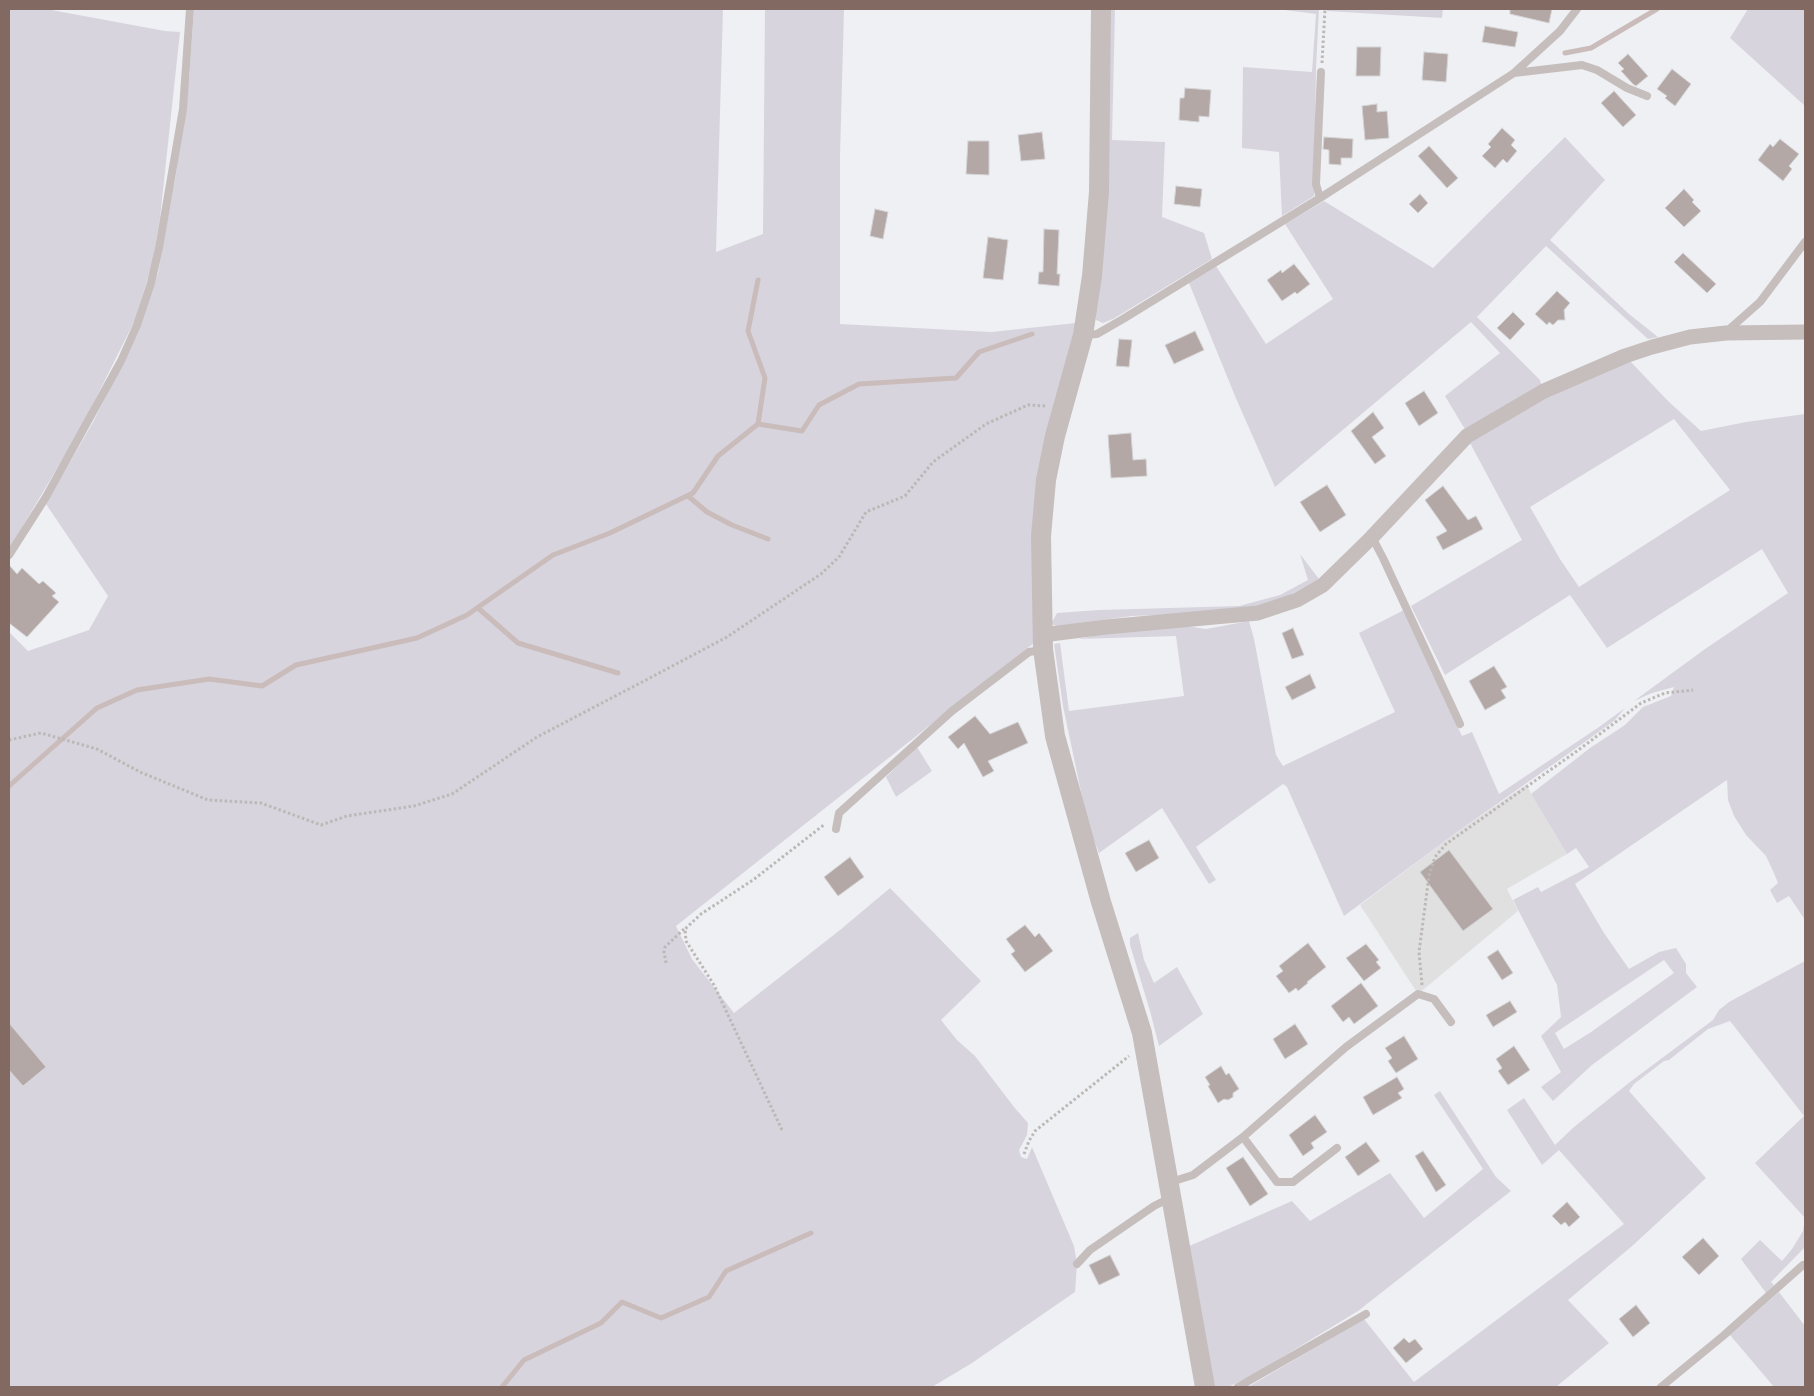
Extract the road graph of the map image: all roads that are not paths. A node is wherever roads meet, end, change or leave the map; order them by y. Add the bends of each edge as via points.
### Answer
1 (190, 9) edge
2 (1101, 9) edge
3 (1577, 9) edge
4 (1321, 72) road end
5 (1514, 73) junction
6 (1647, 96) dead end
7 (1320, 198) junction
8 (1805, 242) edge
9 (1805, 332) edge
10 (1724, 333) junction
11 (1083, 335) junction
12 (1372, 537) junction
13 (9, 556) edge
14 (1043, 642) junction
15 (1460, 724) dead end
16 (836, 829) dead end
17 (1451, 1022) dead end
18 (1242, 1136) junction
19 (1337, 1148) dead end
20 (1171, 1190) junction
21 (1077, 1264) dead end
22 (1803, 1265) dead end
23 (1366, 1314) dead end
24 (1205, 1387) edge
25 (1238, 1387) edge
26 (1660, 1387) edge

1 - 13 lane via 184,109 151,283 137,325 120,361 46,497
2 - 11 street via 1099,192
3 - 5 lane via 1560,31
4 - 7 lane via 1316,184
5 - 6 lane via 1582,65
5 - 7 lane
7 - 11 lane via 1123,319 1097,334
8 - 10 lane via 1760,302
9 - 10 street
10 - 12 street via 1690,337 1652,347 1535,396 1467,436
11 - 14 street via 1046,480 1041,536
12 - 14 street via 1323,585 1297,600 1258,613 1114,626
12 - 15 lane
14 - 16 lane via 978,690 840,813
14 - 20 street via 1055,736 1144,1046
17 - 18 lane via 1434,999 1418,994 1346,1047
18 - 19 lane via 1277,1182 1293,1182
18 - 20 lane
20 - 21 lane via 1154,1206 1090,1250
20 - 24 street
22 - 26 lane
23 - 25 lane

